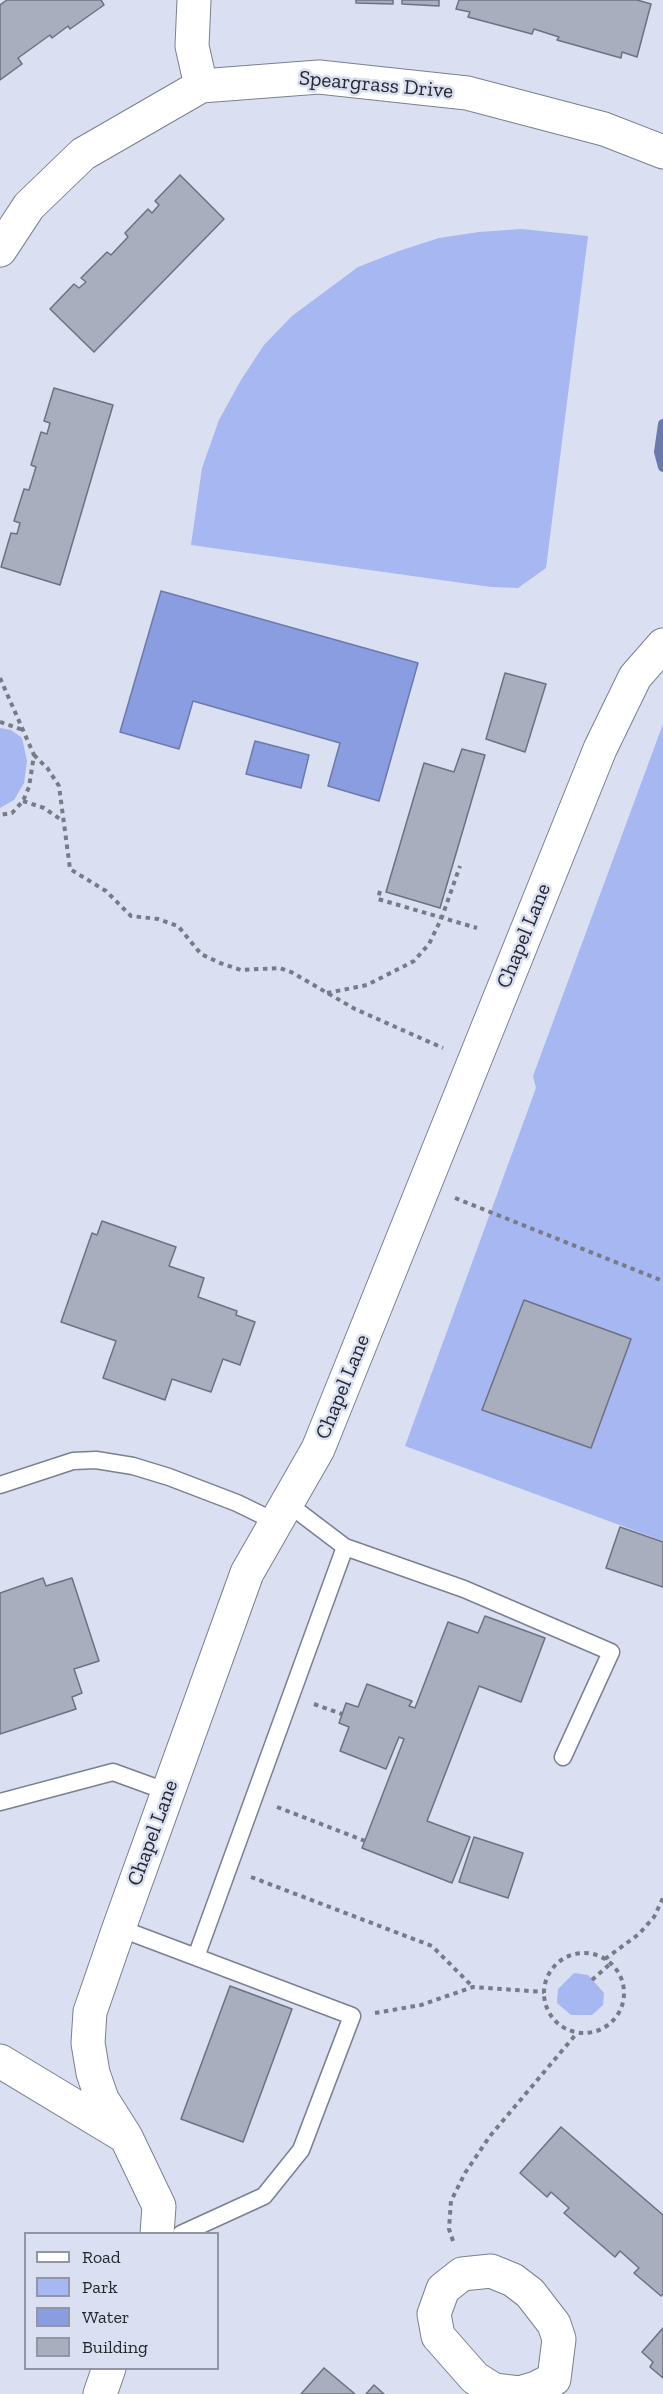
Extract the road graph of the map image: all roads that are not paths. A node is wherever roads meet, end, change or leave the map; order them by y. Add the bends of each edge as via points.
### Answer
1 (194, 0) edge
2 (201, 86) junction
3 (663, 152) edge
4 (0, 250) edge
5 (663, 645) edge
6 (0, 1485) edge
7 (281, 1513) junction
8 (345, 1547) junction
9 (563, 1757) dead end
10 (168, 1792) junction
11 (0, 1802) edge
12 (118, 1928) junction
13 (196, 1957) junction
14 (0, 2061) edge
15 (126, 2137) junction
16 (157, 2232) edge
17 (185, 2232) edge
18 (109, 2370) edge
19 (562, 2386) edge
20 (100, 2394) edge

1 - 2 street via 192,46
2 - 3 street, Speargrass Drive via 319,77 467,93 604,129
2 - 4 street, Speargrass Drive via 83,154 29,206
5 - 7 street, Chapel Lane via 635,677 600,749 318,1449
6 - 7 lane via 73,1461 96,1460 133,1466 237,1503
7 - 8 lane
7 - 10 street, Chapel Lane via 248,1573
8 - 9 lane via 464,1589 611,1652
8 - 13 lane
10 - 11 lane via 113,1772
10 - 12 street, Chapel Lane
12 - 13 lane
12 - 15 street, Chapel Lane via 90,2012 88,2043 102,2099
13 - 17 lane via 352,2016 301,2150 264,2196
14 - 15 street
15 - 16 street, Chapel Lane via 159,2206
18 - 20 street
19 - 19 street via 559,2339 546,2310 530,2293 491,2271 462,2274 443,2289 434,2314 438,2336 475,2378 494,2391 519,2393

